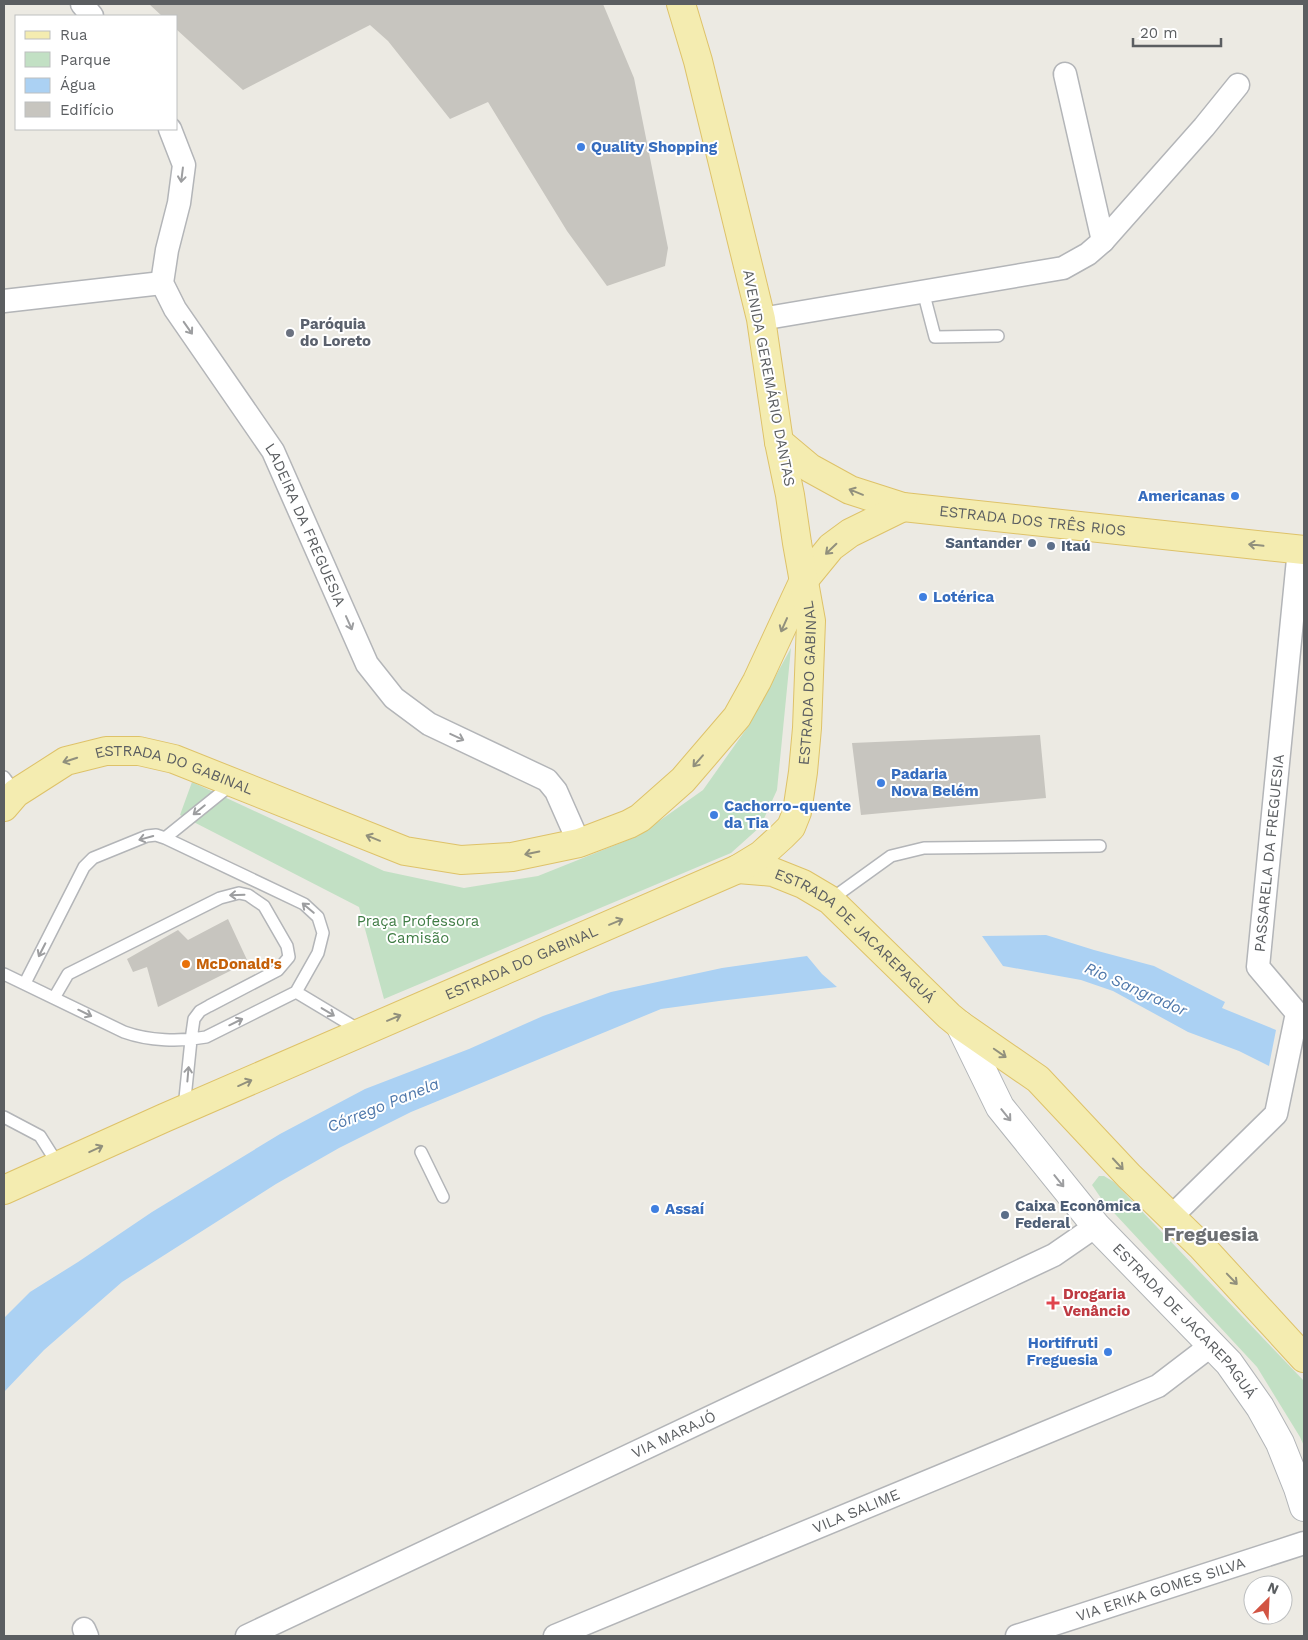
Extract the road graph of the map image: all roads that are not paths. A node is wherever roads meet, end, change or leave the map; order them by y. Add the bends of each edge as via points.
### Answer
1 (82, 4) edge
2 (681, 4) edge
3 (91, 15) edge
4 (1065, 74) dead end
5 (1238, 85) dead end
6 (170, 130) edge
7 (1103, 241) junction
8 (162, 283) junction
9 (923, 291) junction
10 (4, 301) edge
11 (761, 319) junction
12 (998, 336) dead end
13 (779, 442) junction
14 (902, 507) junction
15 (1301, 550) edge
16 (804, 580) junction
17 (233, 783) junction
18 (8, 792) edge
19 (166, 838) junction
20 (579, 843) junction
21 (1100, 846) dead end
22 (738, 869) junction
23 (830, 900) junction
24 (4, 974) edge
25 (25, 983) junction
26 (296, 992) junction
27 (54, 998) junction
28 (960, 1025) junction
29 (361, 1032) junction
30 (191, 1040) junction
31 (184, 1109) junction
32 (4, 1117) edge
33 (422, 1152) dead end
34 (59, 1166) junction
35 (4, 1190) edge
36 (444, 1197) dead end
37 (1171, 1217) junction
38 (1096, 1226) junction
39 (1213, 1344) junction
40 (1304, 1358) edge
41 (1304, 1507) edge
42 (1304, 1543) edge
43 (247, 1636) edge
44 (555, 1636) edge
45 (1017, 1636) edge

1 - 3 street
2 - 11 main road, AVENIDA GEREMÁRIO DANTAS
4 - 7 street
5 - 7 street
6 -> 8 street via 184,165
7 - 9 street via 1088,254 1062,268
8 - 10 street
8 -> 20 street, LADEIRA DA FREGUESIA via 174,309 273,451 367,664 394,698 429,724 547,780 556,791
9 - 11 street
9 - 12 lane via 935,337
11 - 13 main road, AVENIDA GEREMÁRIO DANTAS
14 -> 13 main road, ESTRADA DOS TRÊS RIOS via 850,490 810,468
13 - 16 main road, AVENIDA GEREMÁRIO DANTAS
15 -> 14 main road, ESTRADA DOS TRÊS RIOS
14 -> 16 main road via 850,533 831,547
15 - 37 street, PASSARELA DA FREGUESIA via 1258,967 1297,1013 1276,1114
16 -> 20 main road, ESTRADA DO GABINAL via 758,681 737,717 683,780 648,812 629,824
16 - 22 main road, ESTRADA DO GABINAL via 811,621 798,812 782,836 761,855
17 -> 18 main road, ESTRADA DO GABINAL via 174,760 139,751 106,751 66,761
17 -> 19 lane
20 -> 17 main road, ESTRADA DO GABINAL via 512,857 461,860 405,851
19 -> 25 lane via 146,836 93,858 84,867
26 -> 19 lane via 318,953 323,933 318,917 304,904
21 - 23 lane via 924,848 891,856
22 - 23 main road, ESTRADA DE JACAREPAGUÁ via 773,872
29 -> 22 main road, ESTRADA DO GABINAL
23 - 28 main road, ESTRADA DE JACAREPAGUÁ
24 - 25 lane
25 - 27 lane
26 -> 29 lane
30 -> 26 lane via 206,1037
27 -> 30 lane via 139,1037
30 -> 27 lane via 194,1019 200,1011 278,970 289,957 287,946 271,916 264,906 248,895 239,893 220,898 68,974
28 -> 37 main road, ESTRADA DE JACAREPAGUÁ via 1038,1079
28 -> 38 main road, ESTRADA DE JACAREPAGUÁ via 1000,1107
31 -> 29 main road, ESTRADA DO GABINAL
31 -> 30 lane
34 -> 31 main road, ESTRADA DO GABINAL
32 - 34 lane via 40,1136
33 - 36 lane
34 - 35 main road, ESTRADA DO GABINAL
37 -> 40 main road, ESTRADA DE JACAREPAGUÁ
38 - 39 main road, ESTRADA DE JACAREPAGUÁ
38 - 43 street, VIA MARAJÓ via 1054,1255
39 - 41 main road, ESTRADA DE JACAREPAGUÁ via 1230,1363 1268,1422 1293,1474
39 - 44 street, VILA SALIME via 1158,1386
42 - 45 street, VIA ERIKA GOMES SILVA

